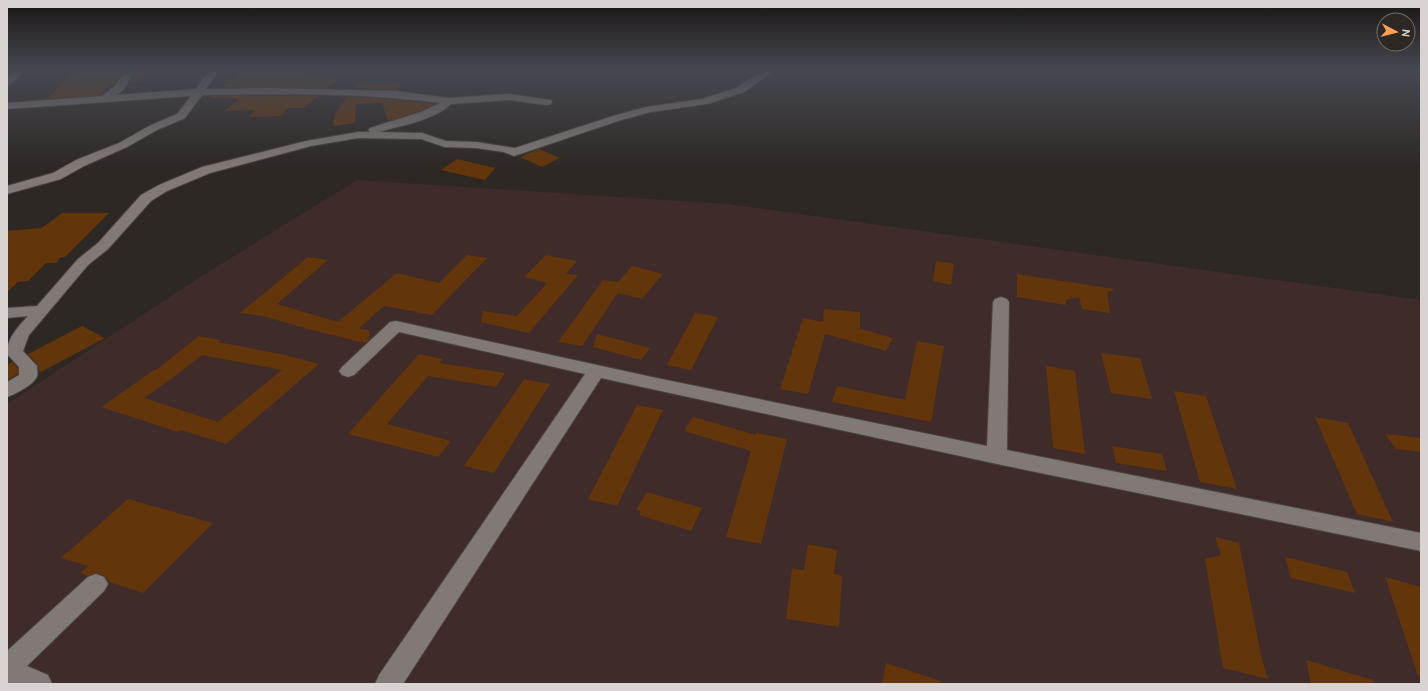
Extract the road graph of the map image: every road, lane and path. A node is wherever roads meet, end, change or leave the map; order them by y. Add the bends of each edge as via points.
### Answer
1 (60, 102) edge
2 (191, 102) edge
3 (447, 102) edge
4 (701, 102) edge
5 (7, 106) edge
6 (358, 136) junction
7 (7, 190) edge
8 (1001, 302) dead end
9 (42, 310) junction
10 (7, 313) edge
11 (348, 371) dead end
12 (596, 372) junction
13 (7, 391) edge
14 (998, 457) junction
15 (1421, 542) edge
16 (96, 584) dead end
17 (7, 668) edge
18 (7, 671) edge
19 (39, 684) edge
20 (388, 684) edge

1 - 5 street
2 - 7 street via 181,116 153,128 124,145 57,176
3 - 6 street via 425,114
4 - 6 street via 643,110 514,152 476,145 445,144 422,136
6 - 9 street via 310,143 206,170 163,188 146,198 103,246 83,262
8 - 14 street
9 - 10 street
9 - 13 street via 21,334 14,352 28,366 28,377
11 - 12 street via 396,326
12 - 14 street
12 - 20 street
14 - 15 street
16 - 17 street
18 - 19 street

